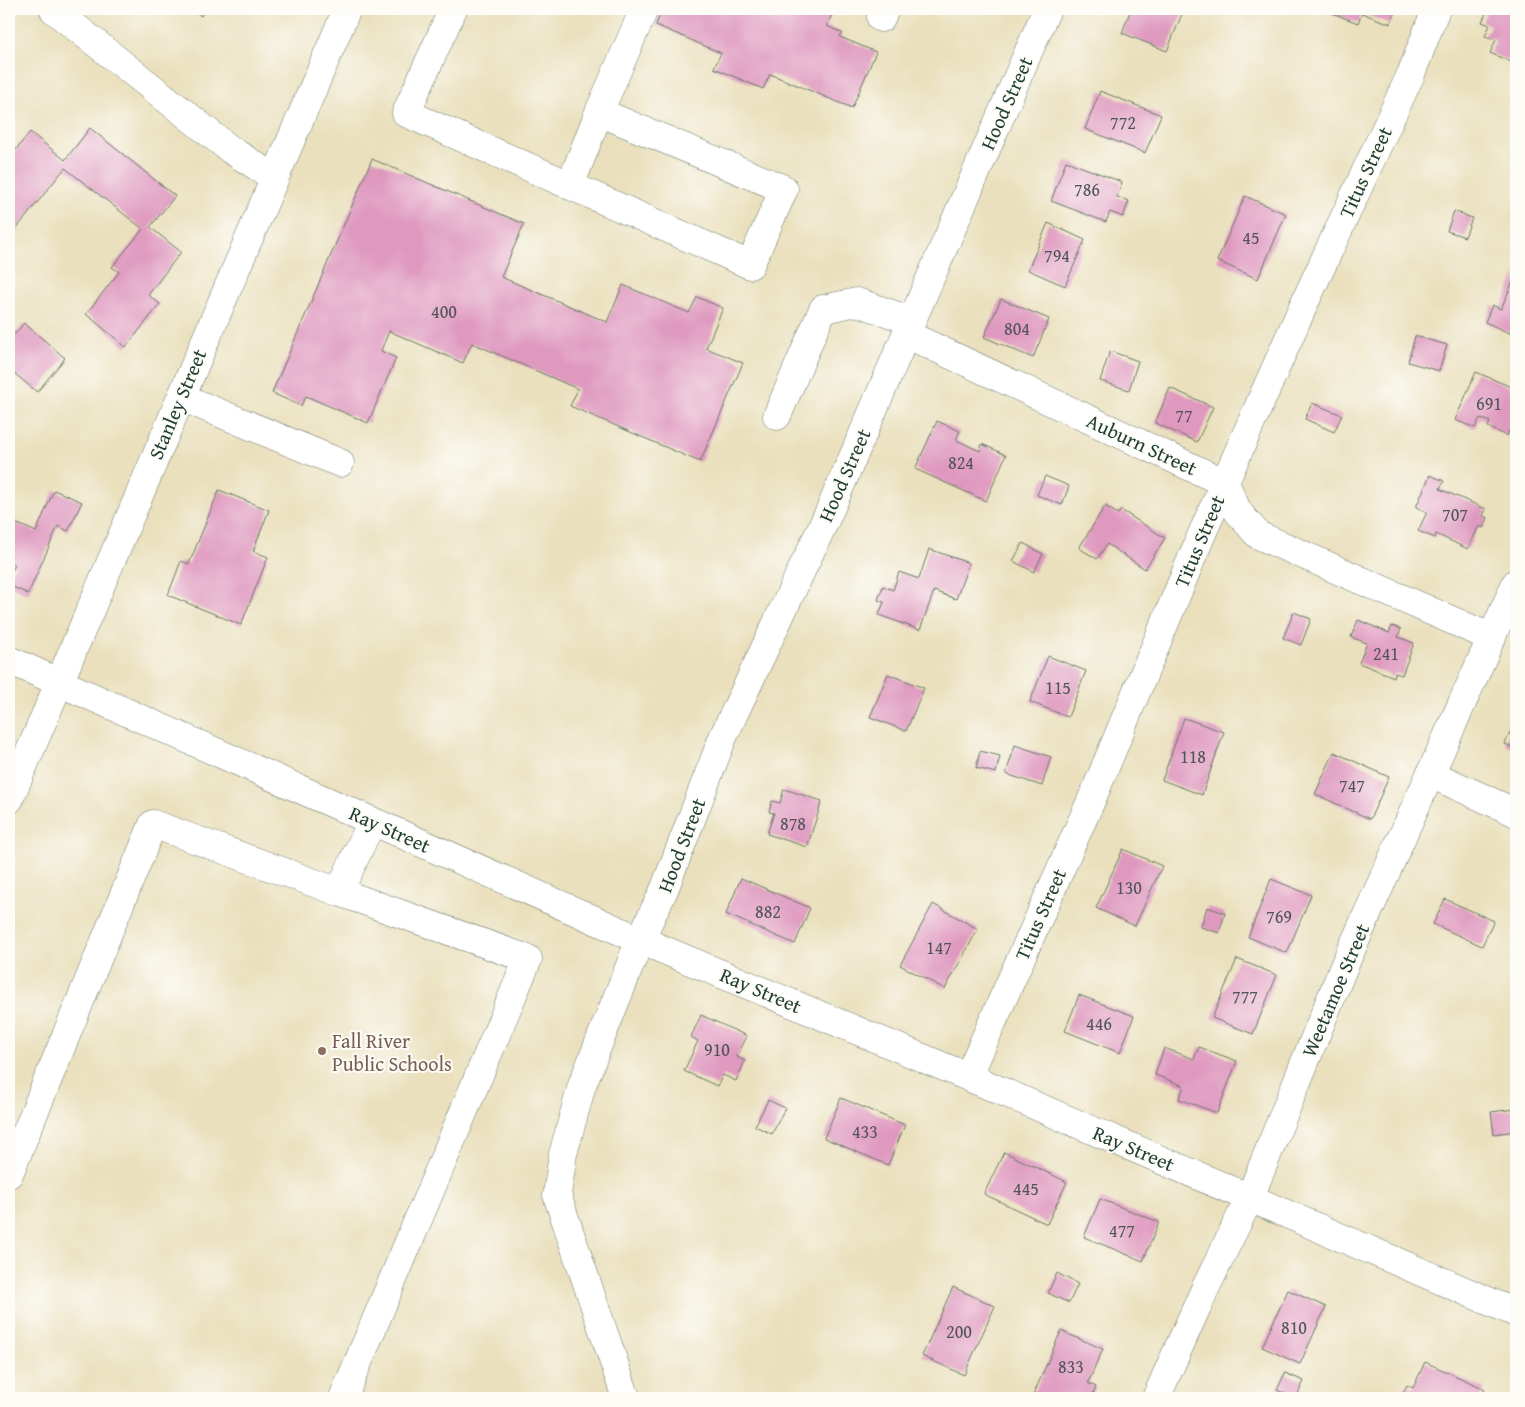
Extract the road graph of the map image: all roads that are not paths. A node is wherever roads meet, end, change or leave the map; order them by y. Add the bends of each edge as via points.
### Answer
1 (347, 9) edge
2 (453, 9) edge
3 (640, 9) edge
4 (1047, 9) edge
5 (1436, 9) edge
6 (54, 10) edge
7 (599, 112) junction
8 (275, 178) junction
9 (570, 186) junction
10 (909, 327) junction
11 (181, 397) junction
12 (777, 416) dead end
13 (340, 462) dead end
14 (1224, 483) junction
15 (1516, 583) edge
16 (1492, 638) junction
17 (9, 660) edge
18 (59, 682) junction
19 (1431, 774) junction
20 (9, 800) edge
21 (1516, 813) edge
22 (372, 821) junction
23 (339, 892) junction
24 (640, 940) junction
25 (968, 1077) junction
26 (9, 1174) edge
27 (1250, 1197) junction
28 (1516, 1313) edge
29 (343, 1398) edge
30 (626, 1398) edge
31 (1156, 1398) edge

1 - 8 street, Stanley Street
2 - 9 street via 406,113
3 - 7 street via 642,14
4 - 10 street, Hood Street
5 - 14 street, Titus Street via 1411,74
6 - 8 street via 231,150
7 - 9 street
7 - 9 street via 784,189 750,265
8 - 11 street, Stanley Street
10 - 12 street, Auburn Street via 857,302 823,309
10 - 14 street, Auburn Street
10 - 24 street, Hood Street via 828,512 723,737 664,890
11 - 13 street
11 - 18 street, Stanley Street
14 - 16 street via 1238,512 1258,535
14 - 25 street, Titus Street via 1094,794
15 - 16 street, Weetamoe Street
16 - 19 street, Weetamoe Street
17 - 18 street, Ray Street
18 - 20 street, Stanley Street
18 - 22 street, Ray Street
19 - 21 street
19 - 27 street, Weetamoe Street via 1344,966
22 - 23 street
22 - 24 street, Ray Street
23 - 26 street via 153,824
23 - 29 street via 528,958
24 - 25 street, Ray Street
24 - 30 street, Hood Street via 582,1085 563,1154 557,1195
25 - 27 street, Ray Street
27 - 28 street, Ray Street
27 - 31 street, Weetamoe Street via 1204,1289

